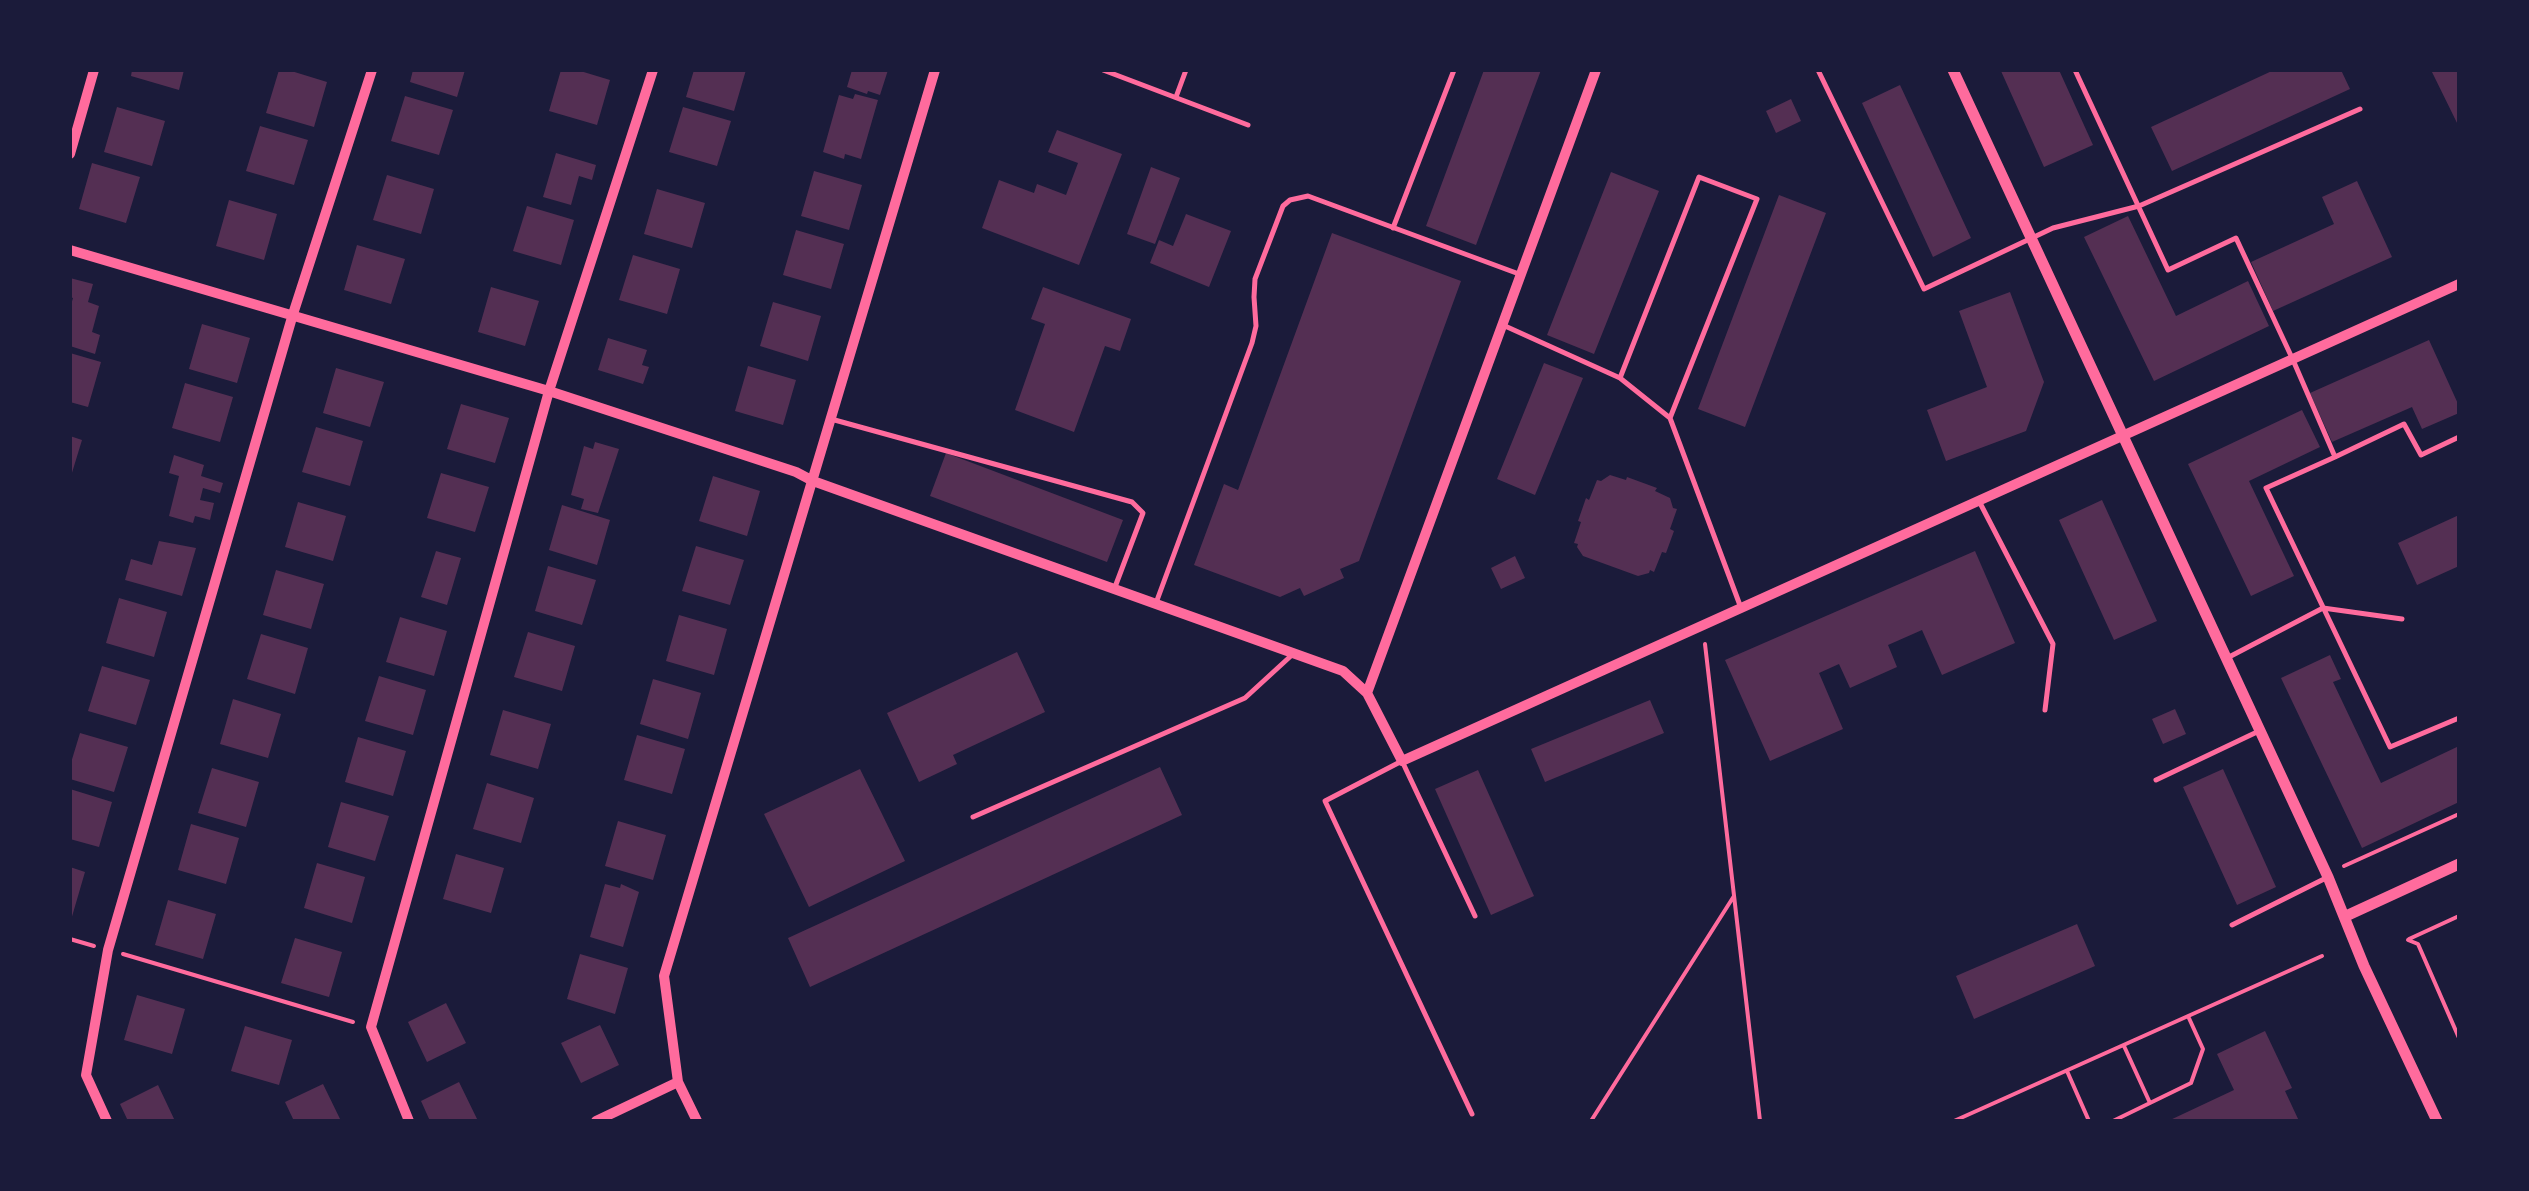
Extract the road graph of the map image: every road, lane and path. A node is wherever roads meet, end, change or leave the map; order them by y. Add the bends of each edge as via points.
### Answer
1 (94, 70) edge
2 (372, 70) edge
3 (652, 70) edge
4 (934, 70) edge
5 (1103, 70) edge
6 (1186, 70) edge
7 (1454, 70) edge
8 (1596, 70) edge
9 (1818, 70) edge
10 (1953, 70) edge
11 (2075, 70) edge
12 (1176, 97) junction
13 (2360, 109) dead end
14 (1248, 125) dead end
15 (70, 154) edge
16 (2139, 206) junction
17 (1393, 228) junction
18 (2032, 239) junction
19 (70, 250) edge
20 (1520, 274) junction
21 (2459, 284) edge
22 (293, 314) junction
23 (1502, 324) junction
24 (2293, 360) junction
25 (1620, 378) junction
26 (550, 391) junction
27 (1670, 418) junction
28 (831, 419) junction
29 (2124, 436) junction
30 (2459, 437) edge
31 (2335, 457) junction
32 (813, 481) junction
33 (1979, 501) junction
34 (1115, 588) junction
35 (1156, 603) junction
36 (1740, 608) junction
37 (2323, 608) junction
38 (2402, 619) dead end
39 (1703, 625) junction
40 (1294, 653) junction
41 (2227, 658) junction
42 (1366, 693) junction
43 (2045, 710) dead end
44 (2459, 718) edge
45 (2260, 731) junction
46 (1402, 761) junction
47 (2156, 780) dead end
48 (2459, 814) edge
49 (973, 817) dead end
50 (2459, 864) edge
51 (2344, 866) dead end
52 (2328, 878) junction
53 (1734, 896) junction
54 (1475, 916) dead end
55 (2346, 916) junction
56 (2459, 916) edge
57 (2232, 925) dead end
58 (70, 939) edge
59 (108, 950) junction
60 (2322, 956) dead end
61 (2188, 1016) junction
62 (371, 1027) junction
63 (2459, 1038) edge
64 (2124, 1046) junction
65 (2067, 1071) junction
66 (678, 1082) junction
67 (2150, 1103) junction
68 (1472, 1114) dead end
69 (1965, 1119) edge
70 (107, 1121) edge
71 (408, 1121) edge
72 (596, 1121) edge
73 (697, 1121) edge
74 (1591, 1121) edge
75 (1760, 1121) edge
76 (1954, 1121) edge
77 (2089, 1121) edge
78 (2113, 1121) edge
79 (2436, 1121) edge

1 - 15 street
2 - 22 street
3 - 26 street
4 - 28 street
5 - 12 lane
6 - 12 lane
7 - 17 lane
8 - 20 street
9 - 18 lane via 1924,289
10 - 18 street
11 - 16 lane
12 - 14 lane
13 - 16 lane
16 - 18 lane
16 - 24 lane via 2168,270 2236,238
17 - 20 lane
17 - 35 lane via 1308,196 1283,206 1255,279 1252,343
18 - 29 street
19 - 22 street
20 - 23 street
21 - 24 street
22 - 26 street
22 - 59 street
23 - 25 lane
23 - 42 street
24 - 29 street
24 - 31 lane
25 - 27 lane
25 - 27 lane via 1699,176 1757,199
26 - 32 street
26 - 62 street
27 - 36 lane
28 - 32 street
28 - 34 lane via 1132,502 1143,513
29 - 33 street
29 - 41 street
30 - 31 lane via 2421,455 2404,424
31 - 37 lane via 2266,488
32 - 34 street
32 - 66 street via 664,976
33 - 36 street
33 - 43 lane via 2054,644
34 - 35 street
35 - 40 street
36 - 39 street
37 - 38 lane
37 - 41 lane
37 - 44 lane via 2390,748
39 - 46 street
39 - 53 path
40 - 42 street via 1343,671
40 - 49 lane via 1244,698
41 - 45 street
42 - 46 street
45 - 47 lane
45 - 52 street
46 - 54 lane
46 - 68 lane via 1326,802
48 - 51 path
50 - 55 street
52 - 55 street
52 - 57 lane
53 - 74 path
53 - 75 path
55 - 79 street
56 - 63 path via 2408,940 2418,944
58 - 59 path
59 - 62 path
59 - 70 street via 86,1075
60 - 61 path
61 - 64 path
61 - 67 path via 2203,1049 2191,1083
62 - 71 street
64 - 65 path
64 - 67 path
65 - 69 path
65 - 77 path
66 - 72 street
66 - 73 street
67 - 78 path
69 - 76 path

